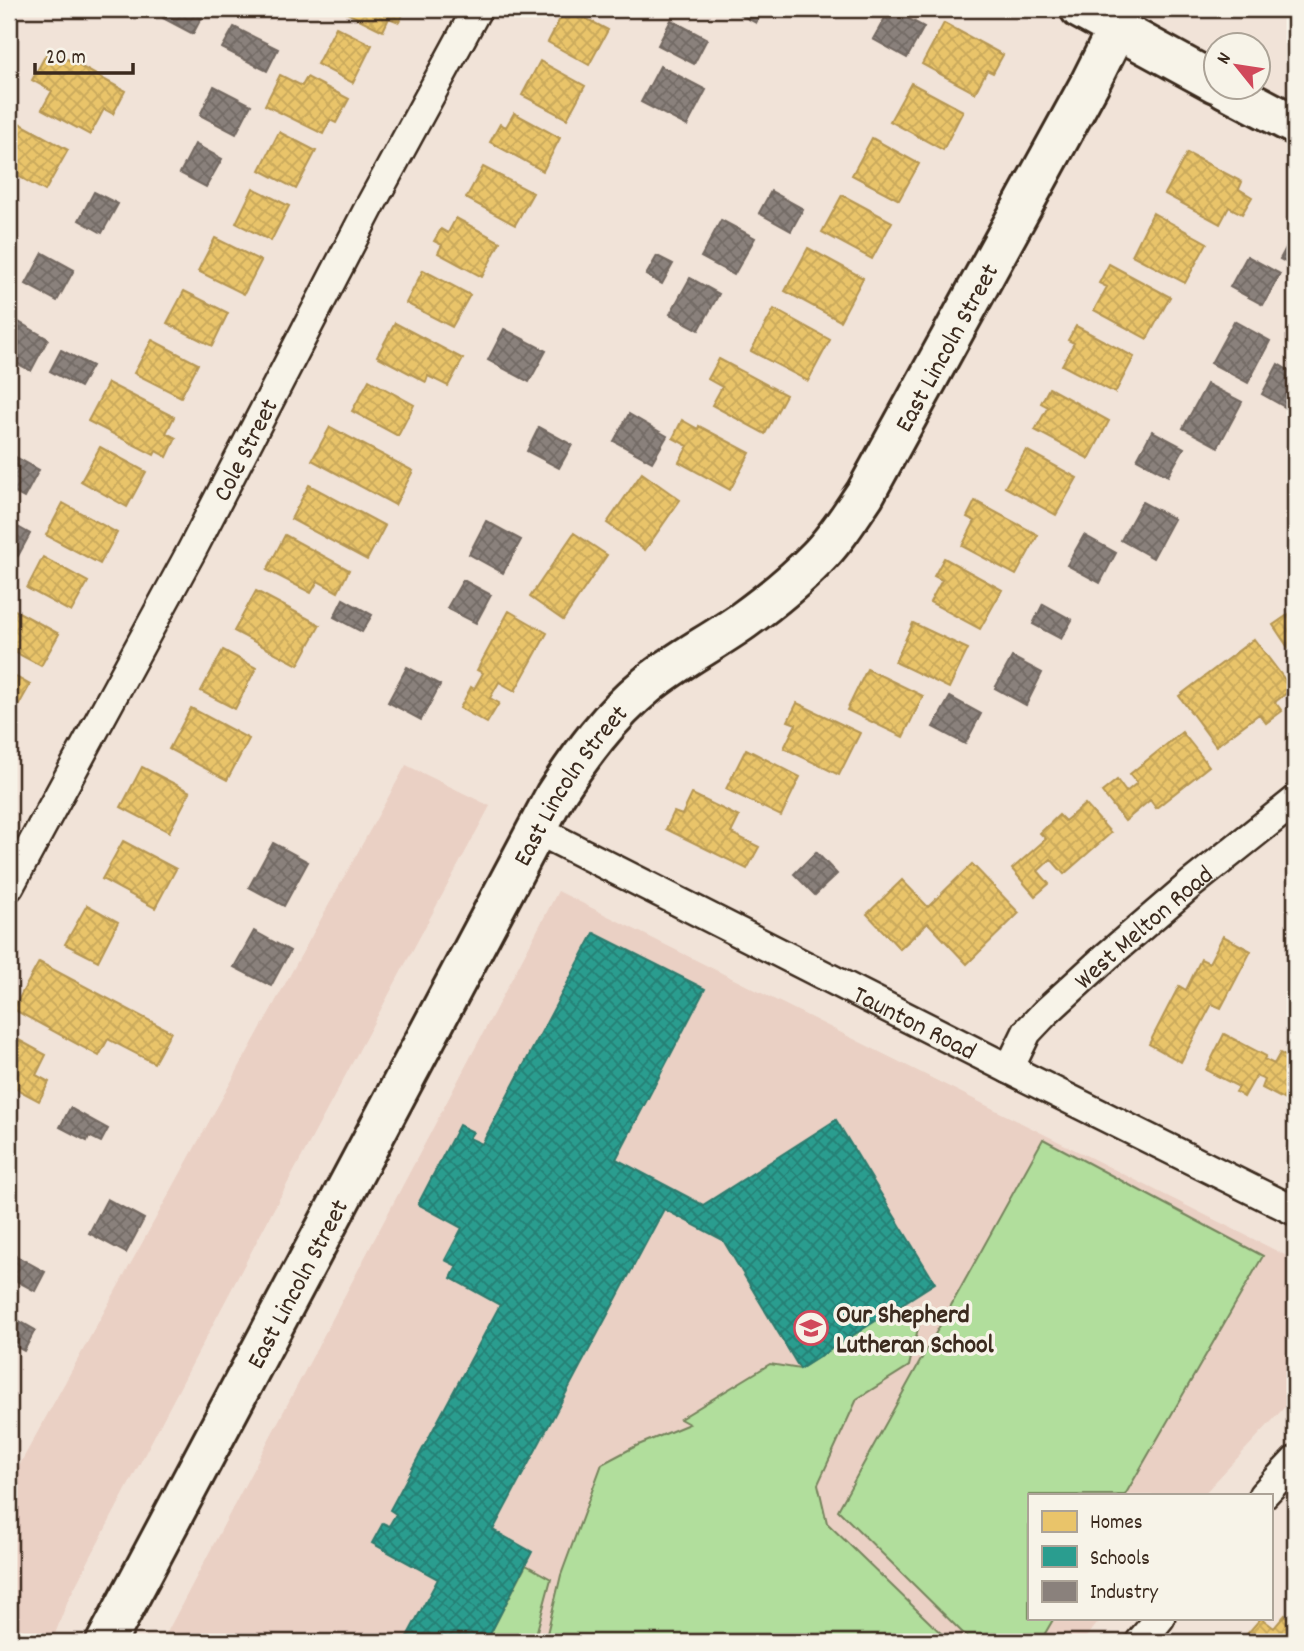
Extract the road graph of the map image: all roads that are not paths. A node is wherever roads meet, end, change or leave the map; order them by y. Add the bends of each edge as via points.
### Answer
1 (477, 9) edge
2 (1080, 9) edge
3 (1123, 19) edge
4 (1202, 73) edge
5 (1251, 102) edge
6 (1295, 125) edge
7 (1295, 802) edge
8 (537, 830) junction
9 (9, 887) edge
10 (1009, 1069) junction
11 (1295, 1211) edge
12 (1295, 1461) edge
13 (1264, 1494) edge
14 (1158, 1620) edge
15 (107, 1642) edge
16 (1140, 1642) edge

1 - 9 street, Cole Street
2 - 3 street
3 - 4 street
3 - 8 street, East Lincoln Street via 865,494 842,528 781,592 646,686 615,716 583,752
5 - 6 street
7 - 10 street, West Melton Road via 1180,893 1045,1013 1027,1032
8 - 10 street, Taunton Road
8 - 15 street, East Lincoln Street
10 - 11 street, Taunton Road
12 - 13 street
14 - 16 street

